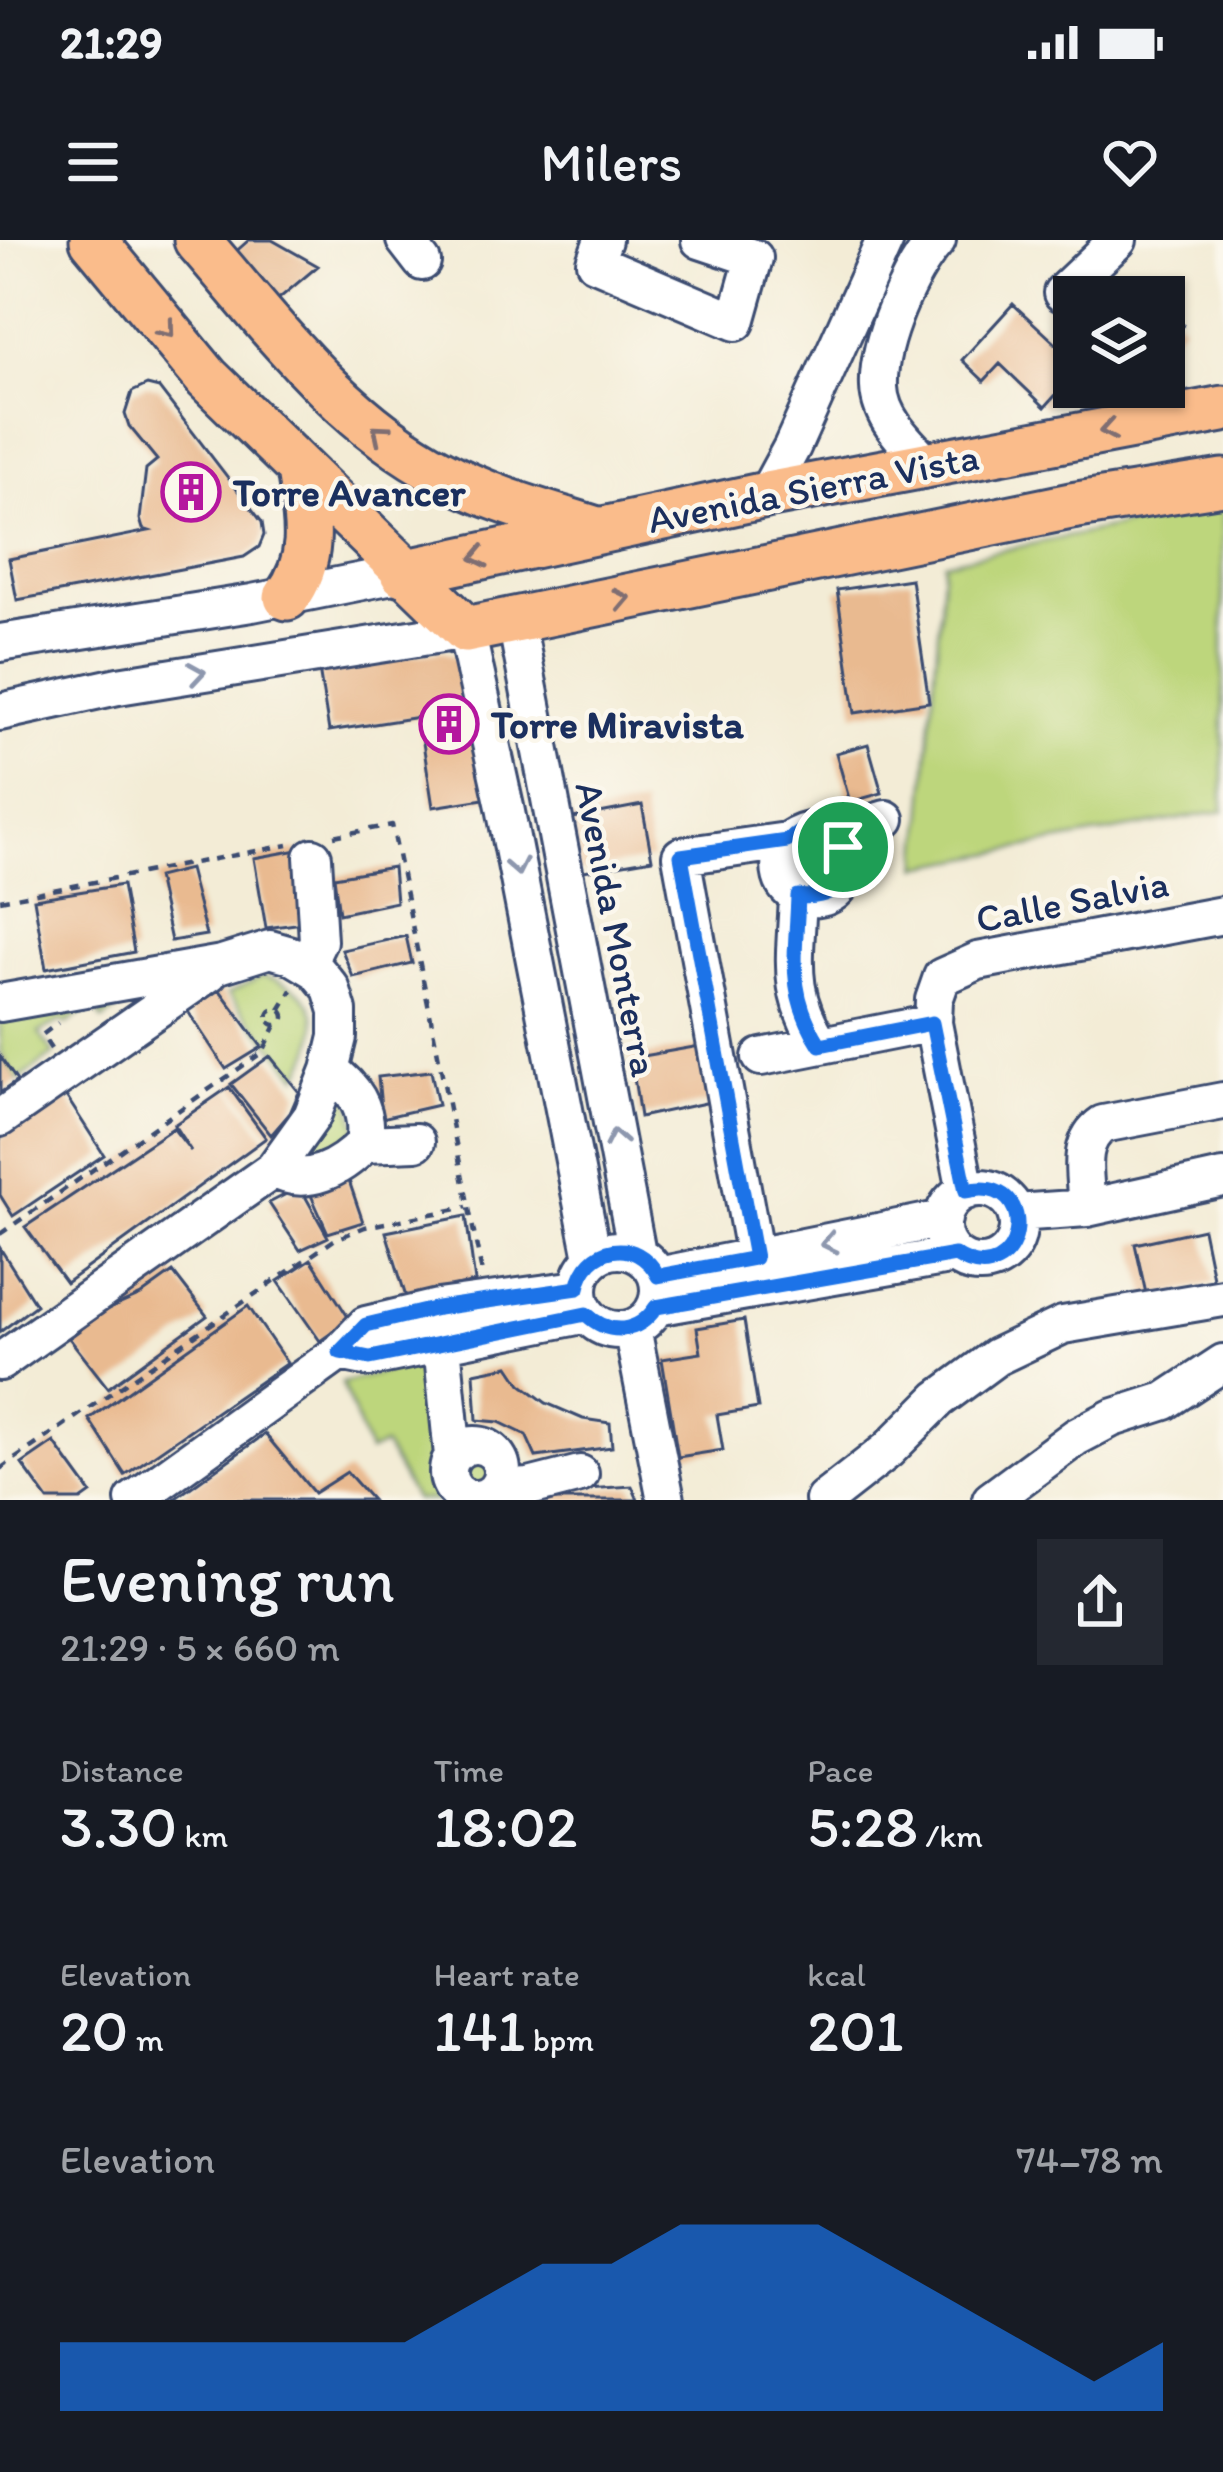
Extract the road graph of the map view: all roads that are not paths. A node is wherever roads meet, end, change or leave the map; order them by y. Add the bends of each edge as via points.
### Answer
1 (93, 240) edge
2 (197, 240) edge
3 (603, 240) edge
4 (700, 240) edge
5 (885, 240) edge
6 (937, 240) edge
7 (1118, 240) edge
8 (1080, 276) edge
9 (827, 368) junction
10 (879, 389) junction
11 (1223, 409) edge
12 (928, 466) junction
13 (300, 470) junction
14 (1223, 482) edge
15 (766, 495) junction
16 (599, 531) junction
17 (403, 573) junction
18 (286, 597) junction
19 (516, 621) junction
20 (466, 630) junction
21 (0, 644) edge
22 (118, 686) junction
23 (0, 691) edge
24 (0, 712) edge
25 (549, 798) junction
26 (505, 807) junction
27 (886, 819) dead end
28 (832, 835) junction
29 (787, 841) junction
30 (314, 857) dead end
31 (798, 896) junction
32 (1223, 915) edge
33 (222, 964) junction
34 (307, 964) junction
35 (0, 1003) edge
36 (932, 1023) junction
37 (820, 1045) junction
38 (761, 1057) dead end
39 (330, 1070) junction
40 (1223, 1101) edge
41 (0, 1118) edge
42 (416, 1142) dead end
43 (364, 1144) junction
44 (274, 1169) junction
45 (1223, 1178) edge
46 (955, 1205) junction
47 (1087, 1208) junction
48 (1016, 1213) junction
49 (955, 1255) junction
50 (755, 1258) junction
51 (586, 1287) junction
52 (646, 1291) junction
53 (1223, 1298) edge
54 (440, 1326) junction
55 (0, 1362) edge
56 (1223, 1363) edge
57 (580, 1474) dead end
58 (476, 1496) edge
59 (134, 1500) edge
60 (667, 1500) edge
61 (824, 1500) edge
62 (991, 1500) edge

1 -> 13 main road via 207,378
16 -> 2 main road via 494,497 397,446 320,382
3 - 4 street via 595,262 736,322 754,258
5 - 9 street
6 - 10 street via 891,320
7 - 8 street
9 - 10 street
9 - 15 street
10 - 12 street via 896,431
11 -> 12 main road, Avenida Sierra Vista
12 - 15 main road, Avenida Sierra Vista
13 - 17 main road
13 - 18 main road via 310,548
19 -> 14 main road, Avenida Sierra Vista
15 - 16 main road, Avenida Sierra Vista
16 -> 17 main road, Avenida Sierra Vista
17 - 18 street
17 - 20 main road
18 - 21 street
19 - 20 main road, Avenida Sierra Vista
19 - 25 street, Avenida Monterra
22 -> 20 street
20 - 26 street
22 - 23 street via 97,677
22 - 24 street
25 - 26 street
52 -> 25 street, Avenida Monterra
26 -> 51 street
27 - 28 street
28 - 29 street via 800,832
28 - 31 street via 848,868 838,888 819,899
29 - 31 street via 778,871
29 - 50 street via 681,856
30 - 34 street via 318,941
31 - 37 street via 795,992
32 - 36 street, Calle Salvia via 955,968 942,977
33 - 34 street via 270,949
33 - 35 street
33 - 41 street
34 - 39 street via 332,988 338,1011
36 - 37 street
36 - 46 street
37 - 38 street
39 - 43 street via 363,1108
39 - 44 street via 312,1116
40 - 47 street via 1089,1133
42 - 43 street
43 - 44 street via 335,1169 299,1178
44 - 55 street
45 - 47 street
46 - 48 street via 990,1190
46 - 49 street via 947,1245
46 -> 50 street
47 - 48 street
48 - 49 street via 1017,1237 1003,1257 979,1264
49 - 52 street
50 - 52 street
51 - 52 street via 607,1328
51 - 52 street via 614,1249
51 - 54 street
52 - 60 street, Avenida Monterra
53 - 61 street via 1064,1325 996,1357
54 - 58 street via 453,1456 475,1444 501,1464
54 - 59 street via 366,1325
56 - 62 street via 1165,1401 1076,1437
57 - 58 street

